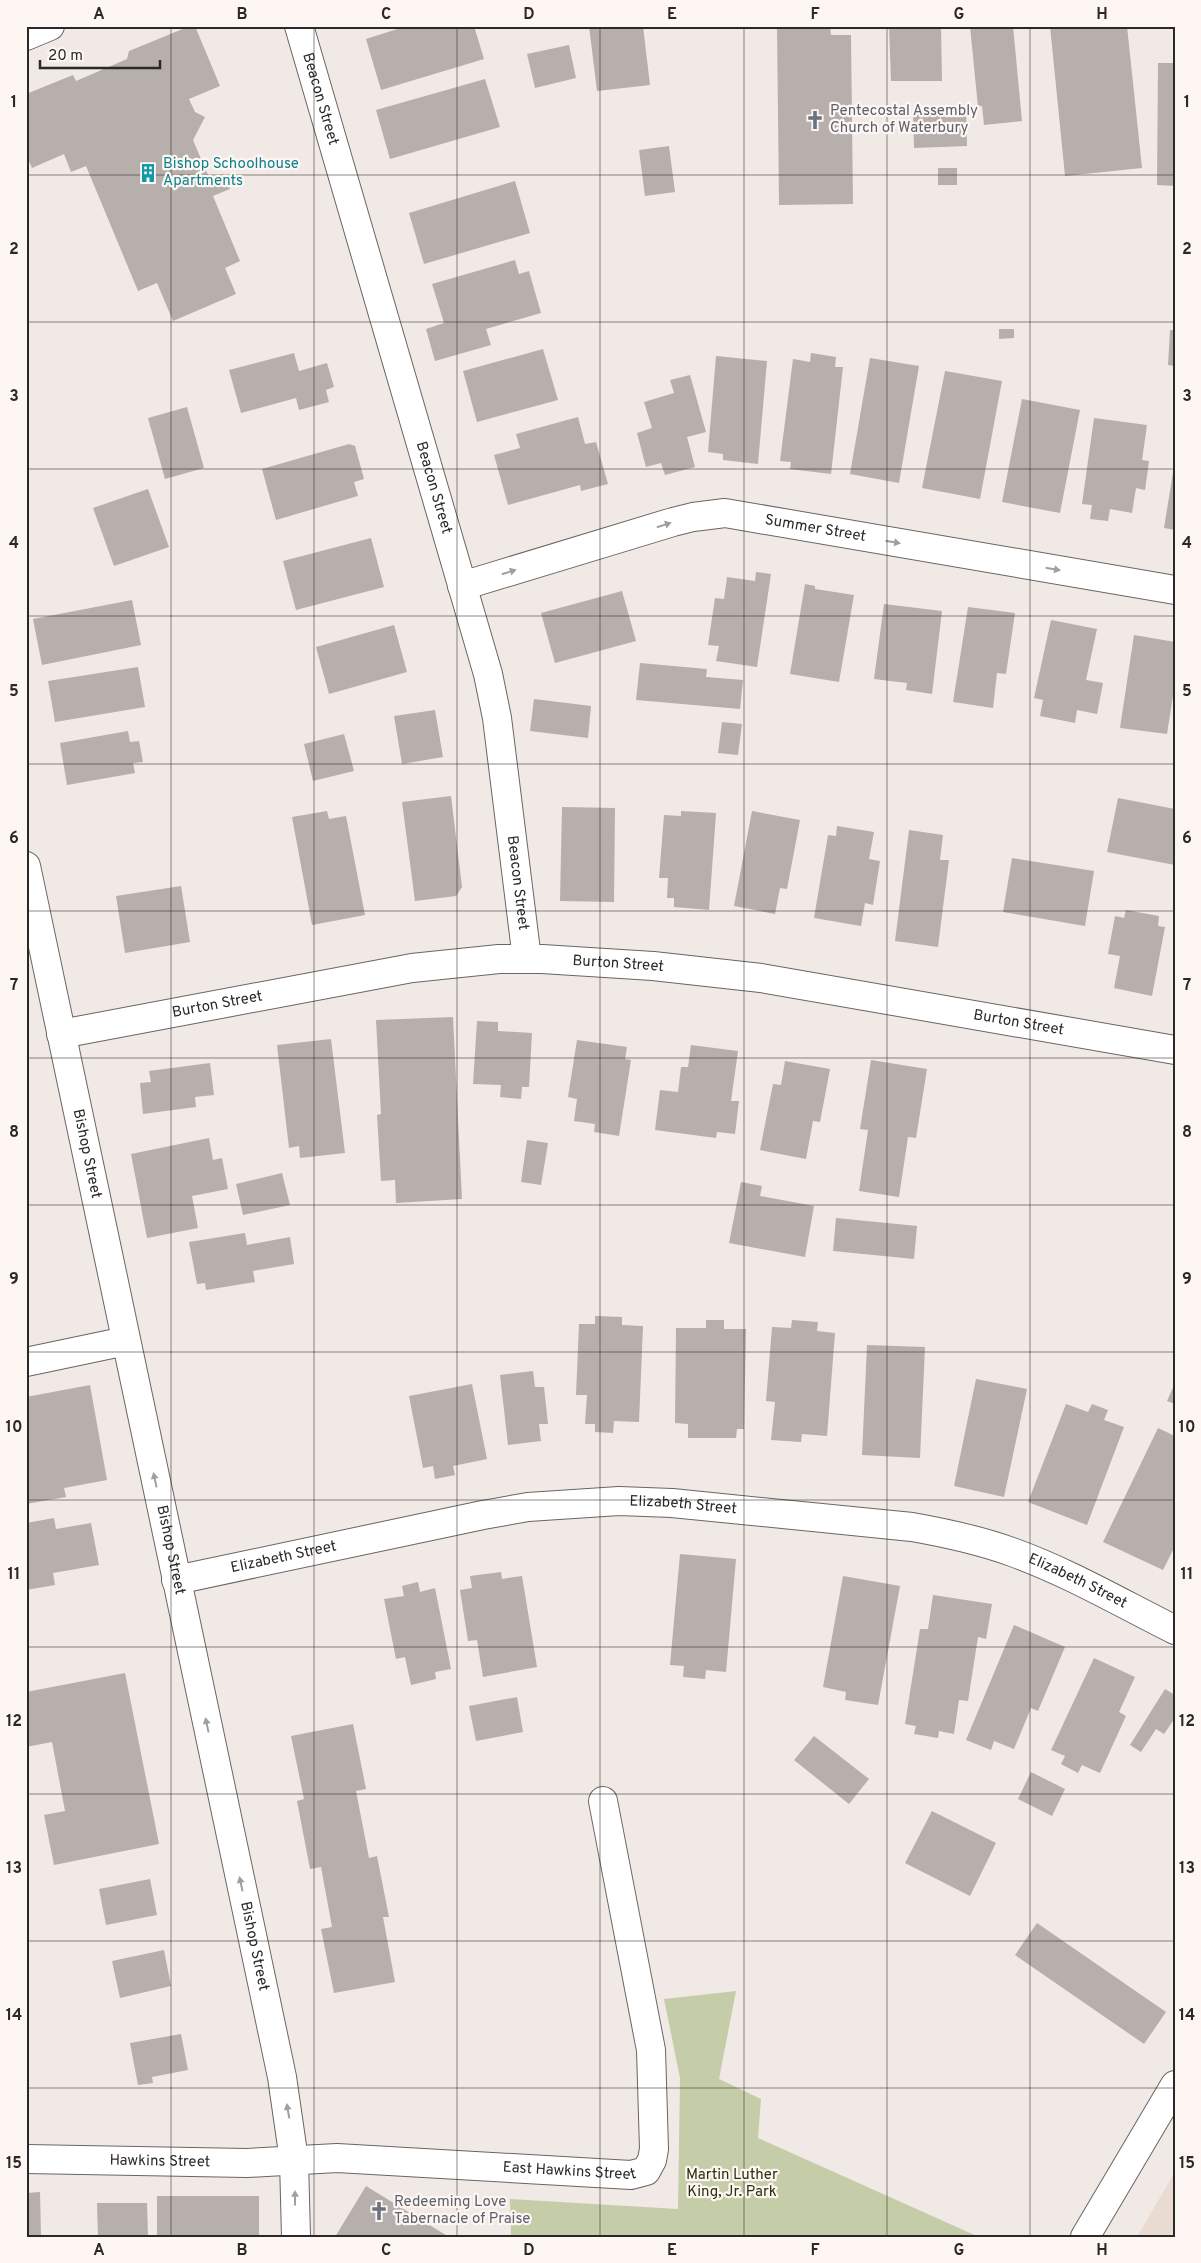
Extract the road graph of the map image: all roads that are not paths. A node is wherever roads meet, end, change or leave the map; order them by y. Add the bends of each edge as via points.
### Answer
1 (50, 26) edge
2 (299, 26) edge
3 (26, 36) edge
4 (462, 586) junction
5 (1175, 590) edge
6 (26, 866) edge
7 (528, 959) junction
8 (62, 1034) junction
9 (1175, 1050) edge
10 (126, 1342) junction
11 (26, 1362) edge
12 (176, 1580) junction
13 (1175, 1630) edge
14 (603, 1801) dead end
15 (1175, 2085) edge
16 (26, 2159) edge
17 (294, 2160) junction
18 (296, 2237) edge
19 (1085, 2237) edge

1 - 3 street
2 - 4 street, Beacon Street
4 -> 5 street, Summer Street via 673,522 725,513
4 - 7 street, Beacon Street via 493,695
6 - 8 street, Bishop Street
7 - 8 street, Burton Street via 412,968
7 - 9 street, Burton Street via 590,960 761,978
8 - 10 street, Bishop Street
10 - 11 street
12 -> 10 street, Bishop Street
12 - 13 street, Elizabeth Street via 519,1509 619,1501 672,1503 954,1534 1049,1567
17 -> 12 street, Bishop Street via 282,2077
14 - 17 street, East Hawkins Street via 651,2050 654,2149 650,2167 631,2175 337,2158
15 - 19 street
16 - 17 street, Hawkins Street via 165,2163
18 -> 17 street, Bishop Street

